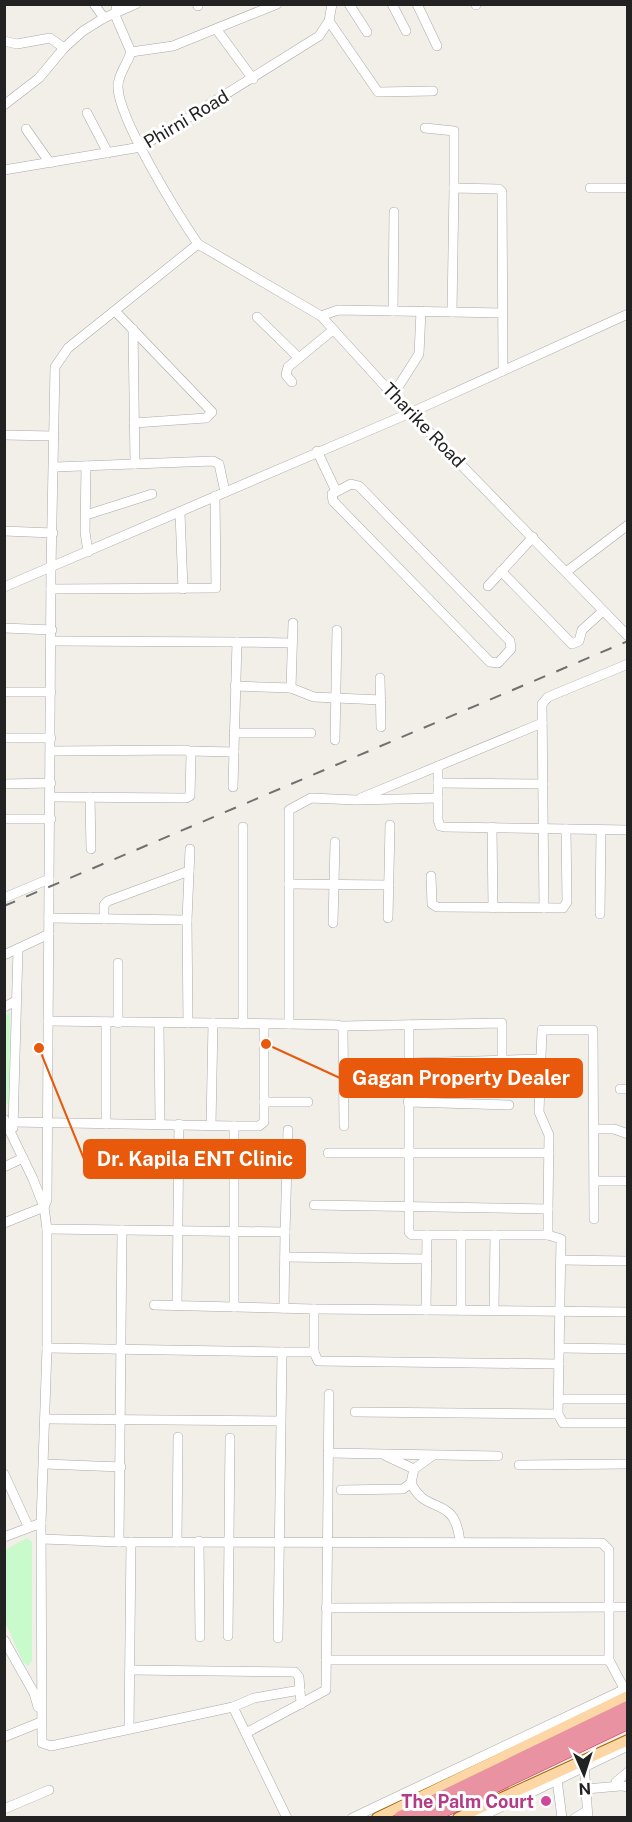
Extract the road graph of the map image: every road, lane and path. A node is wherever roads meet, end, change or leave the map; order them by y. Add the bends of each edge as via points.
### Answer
1 (94, 4) edge
2 (136, 4) edge
3 (278, 4) edge
4 (332, 4) edge
5 (349, 4) edge
6 (392, 4) edge
7 (417, 4) edge
8 (116, 10) edge
9 (104, 18) junction
10 (329, 21) junction
11 (217, 30) junction
12 (406, 31) dead end
13 (367, 32) dead end
14 (4, 41) edge
15 (437, 46) dead end
16 (64, 48) junction
17 (131, 52) junction
18 (253, 79) junction
19 (433, 91) dead end
20 (4, 105) edge
21 (87, 113) dead end
22 (425, 128) dead end
23 (26, 129) dead end
24 (141, 147) junction
25 (108, 153) junction
26 (50, 163) junction
27 (4, 170) edge
28 (454, 188) junction
29 (590, 188) dead end
30 (627, 188) edge
31 (394, 212) dead end
32 (198, 244) junction
33 (115, 311) junction
34 (393, 311) junction
35 (421, 311) junction
36 (453, 312) junction
37 (501, 313) junction
38 (257, 316) dead end
39 (321, 316) junction
40 (624, 316) edge
41 (627, 327) edge
42 (133, 329) junction
43 (333, 330) junction
44 (299, 358) junction
45 (502, 370) junction
46 (292, 382) dead end
47 (393, 395) junction
48 (410, 413) junction
49 (134, 423) junction
50 (4, 435) edge
51 (54, 436) junction
52 (317, 451) junction
53 (135, 464) junction
54 (86, 466) junction
55 (55, 467) junction
56 (336, 491) junction
57 (225, 492) junction
58 (152, 494) dead end
59 (215, 496) junction
60 (180, 513) junction
61 (86, 515) junction
62 (627, 525) edge
63 (4, 531) edge
64 (53, 532) junction
65 (533, 537) junction
66 (88, 552) junction
67 (51, 568) junction
68 (501, 571) junction
69 (566, 572) junction
70 (488, 586) dead end
71 (4, 587) edge
72 (51, 589) junction
73 (183, 589) junction
74 (603, 611) junction
75 (627, 620) edge
76 (293, 623) dead end
77 (616, 625) junction
78 (4, 628) edge
79 (52, 630) junction
80 (338, 630) dead end
81 (627, 636) edge
82 (52, 641) junction
83 (237, 642) junction
84 (292, 643) junction
85 (627, 664) edge
86 (380, 678) dead end
87 (234, 686) junction
88 (291, 688) junction
89 (4, 692) edge
90 (51, 692) junction
91 (336, 699) junction
92 (381, 700) junction
93 (542, 723) junction
94 (381, 727) dead end
95 (234, 733) junction
96 (311, 733) dead end
97 (4, 738) edge
98 (51, 738) junction
99 (335, 740) dead end
100 (51, 751) junction
101 (190, 751) junction
102 (234, 752) junction
103 (438, 766) junction
104 (51, 783) junction
105 (438, 783) junction
106 (4, 784) edge
107 (543, 784) junction
108 (233, 787) dead end
109 (51, 797) junction
110 (90, 797) junction
111 (438, 798) junction
112 (356, 800) junction
113 (4, 819) edge
114 (51, 819) junction
115 (390, 825) dead end
116 (243, 827) dead end
117 (492, 827) junction
118 (543, 829) junction
119 (566, 829) junction
120 (601, 830) junction
121 (627, 830) edge
122 (335, 842) dead end
123 (91, 849) dead end
124 (190, 849) dead end
125 (189, 872) junction
126 (431, 876) dead end
127 (49, 879) junction
128 (289, 884) junction
129 (333, 885) junction
130 (389, 885) junction
131 (4, 898) edge
132 (493, 908) junction
133 (544, 908) junction
134 (600, 914) dead end
135 (49, 918) junction
136 (388, 918) dead end
137 (104, 919) junction
138 (187, 920) junction
139 (333, 923) dead end
140 (49, 934) junction
141 (18, 949) junction
142 (4, 955) edge
143 (118, 963) dead end
144 (16, 1001) junction
145 (4, 1007) edge
146 (48, 1022) junction
147 (106, 1022) junction
148 (118, 1023) junction
149 (159, 1023) junction
150 (188, 1023) junction
151 (213, 1023) junction
152 (243, 1024) junction
153 (264, 1024) junction
154 (289, 1024) junction
155 (409, 1025) junction
156 (342, 1026) junction
157 (540, 1059) junction
158 (502, 1060) junction
159 (409, 1063) junction
160 (264, 1102) junction
161 (308, 1102) dead end
162 (408, 1102) junction
163 (509, 1105) dead end
164 (9, 1121) edge
165 (48, 1122) junction
166 (106, 1124) junction
167 (160, 1124) junction
168 (179, 1124) junction
169 (211, 1125) junction
170 (234, 1126) junction
171 (344, 1126) dead end
172 (595, 1129) junction
173 (288, 1130) dead end
174 (627, 1134) edge
175 (327, 1153) dead end
176 (409, 1153) junction
177 (549, 1153) junction
178 (23, 1158) junction
179 (4, 1167) edge
180 (595, 1180) junction
181 (627, 1181) edge
182 (314, 1205) dead end
183 (44, 1207) junction
184 (408, 1208) junction
185 (548, 1209) junction
186 (594, 1219) dead end
187 (4, 1223) edge
188 (47, 1229) junction
189 (122, 1230) junction
190 (177, 1230) junction
191 (234, 1231) junction
192 (285, 1232) junction
193 (427, 1235) junction
194 (461, 1235) junction
195 (495, 1235) junction
196 (548, 1235) junction
197 (285, 1257) junction
198 (427, 1259) junction
199 (561, 1260) junction
200 (627, 1261) edge
201 (154, 1305) dead end
202 (177, 1305) junction
203 (234, 1307) junction
204 (284, 1308) junction
205 (314, 1309) junction
206 (426, 1310) junction
207 (461, 1310) junction
208 (494, 1310) junction
209 (561, 1310) junction
210 (627, 1312) edge
211 (47, 1348) junction
212 (560, 1348) junction
213 (122, 1349) junction
214 (627, 1349) edge
215 (282, 1352) junction
216 (314, 1352) junction
217 (559, 1364) junction
218 (329, 1394) dead end
219 (558, 1399) junction
220 (627, 1400) edge
221 (355, 1412) dead end
222 (558, 1414) junction
223 (45, 1419) junction
224 (121, 1420) junction
225 (280, 1421) junction
226 (627, 1423) edge
227 (178, 1437) dead end
228 (230, 1438) dead end
229 (328, 1453) junction
230 (382, 1454) junction
231 (434, 1455) junction
232 (498, 1456) dead end
233 (45, 1464) junction
234 (627, 1464) edge
235 (519, 1465) dead end
236 (121, 1467) junction
237 (414, 1469) junction
238 (4, 1474) edge
239 (411, 1483) junction
240 (341, 1490) dead end
241 (41, 1523) junction
242 (28, 1526) junction
243 (4, 1537) edge
244 (42, 1539) junction
245 (199, 1541) junction
246 (227, 1541) junction
247 (279, 1541) junction
248 (328, 1541) junction
249 (119, 1542) junction
250 (131, 1542) junction
251 (177, 1542) junction
252 (460, 1542) junction
253 (609, 1607) junction
254 (627, 1607) edge
255 (326, 1608) junction
256 (228, 1636) dead end
257 (200, 1637) dead end
258 (278, 1638) dead end
259 (4, 1640) edge
260 (326, 1660) junction
261 (609, 1660) junction
262 (130, 1670) junction
263 (300, 1690) junction
264 (627, 1693) edge
265 (301, 1704) junction
266 (232, 1707) junction
267 (627, 1708) edge
268 (41, 1719) junction
269 (627, 1722) edge
270 (129, 1729) junction
271 (246, 1733) junction
272 (4, 1737) edge
273 (627, 1740) edge
274 (627, 1746) edge
275 (584, 1764) junction
276 (627, 1772) edge
277 (557, 1780) junction
278 (623, 1786) edge
279 (586, 1789) junction
280 (49, 1790) dead end
281 (4, 1809) edge
282 (587, 1814) edge
283 (288, 1818) edge
284 (352, 1818) edge
285 (377, 1818) edge
286 (401, 1818) edge
287 (427, 1818) edge
288 (458, 1818) edge
289 (478, 1818) edge
290 (562, 1818) edge
291 (575, 1818) edge

1 - 9 street
2 - 8 street
3 - 11 street
4 - 10 street
5 - 13 street
6 - 12 street
7 - 15 street
8 - 9 street
8 - 17 street
9 - 16 street
10 - 18 street, Phirni Road via 319,36
10 - 19 street via 378,92
11 - 17 street via 173,46
11 - 18 street
14 - 16 street via 17,44 50,38
16 - 20 street via 44,73
17 - 24 street, Tharike Road via 118,90
18 - 24 street, Phirni Road
21 - 25 street
22 - 28 street via 454,131
23 - 26 street
24 - 25 street, Phirni Road
24 - 32 street, Tharike Road
25 - 26 street, Phirni Road
26 - 27 street, Phirni Road
28 - 36 street
28 - 37 street via 502,190
29 - 30 street
31 - 34 street
32 - 33 street
32 - 39 street, Tharike Road
33 - 42 street
33 - 51 street via 68,348 57,362
34 - 35 street
34 - 39 street via 338,310
35 - 36 street
35 - 47 street via 420,354
36 - 37 street
37 - 45 street
38 - 44 street
39 - 43 street, Tharike Road
40 - 41 street
40 - 45 street
42 - 49 street
42 - 49 street via 212,412 206,418
43 - 44 street
43 - 47 street, Tharike Road
44 - 46 street via 286,370
45 - 48 street
47 - 48 street, Tharike Road
48 - 52 street
48 - 65 street, Tharike Road
49 - 53 street
50 - 51 street
51 - 55 street
52 - 56 street
52 - 57 street
53 - 54 street
53 - 57 street via 216,462
54 - 55 street
54 - 61 street
55 - 64 street
56 - 56 street via 331,496 333,501 490,662 498,663 511,649 510,641 359,486 351,484
57 - 59 street
58 - 61 street
59 - 60 street
59 - 73 street via 218,586
60 - 66 street
60 - 73 street
61 - 66 street
62 - 69 street
63 - 64 street
64 - 67 street
65 - 68 street
65 - 69 street, Tharike Road
66 - 67 street
67 - 71 street
67 - 72 street
68 - 70 street
68 - 74 street via 572,644 579,641 582,630
69 - 74 street, Tharike Road
72 - 73 street
72 - 79 street
74 - 77 street, Tharike Road
75 - 77 street
76 - 84 street
77 - 81 street, Tharike Road
78 - 79 street
79 - 82 street
80 - 91 street
82 - 83 street
82 - 90 street
83 - 84 street
83 - 87 street
84 - 88 street
85 - 93 street via 544,700
86 - 92 street
87 - 88 street
87 - 95 street
88 - 91 street via 314,697
89 - 90 street
90 - 98 street
91 - 92 street
91 - 99 street
92 - 94 street
93 - 103 street
93 - 107 street
95 - 96 street
95 - 102 street
97 - 98 street
98 - 100 street
100 - 101 street
100 - 104 street
101 - 102 street
101 - 110 street via 188,798
102 - 108 street
103 - 105 street
103 - 112 street
104 - 106 street
104 - 109 street
105 - 107 street
105 - 111 street
107 - 118 street
109 - 110 street
109 - 114 street
110 - 123 street
111 - 112 street
111 - 117 street via 440,826
112 - 128 street via 311,798 291,808
113 - 114 street
114 - 127 street
115 - 130 street
116 - 152 street
117 - 118 street
117 - 132 street
118 - 119 street
118 - 133 street
119 - 120 street
119 - 133 street via 566,905
120 - 121 street
120 - 134 street
122 - 129 street
124 - 125 street
125 - 137 street via 108,901 104,905
125 - 138 street
126 - 132 street via 434,906
127 - 131 street
127 - 135 street
128 - 129 street
128 - 154 street
129 - 130 street
129 - 139 street
130 - 136 street
132 - 133 street
135 - 137 street
135 - 140 street
137 - 138 street
138 - 150 street
140 - 141 street
140 - 146 street
141 - 142 street
141 - 144 street
143 - 148 street
144 - 145 street
144 - 164 street
146 - 147 street
146 - 165 street
147 - 148 street
147 - 166 street
148 - 149 street
149 - 150 street
149 - 167 street
150 - 151 street
151 - 152 street
151 - 169 street
152 - 153 street
153 - 154 street
153 - 160 street
154 - 156 street
155 - 156 street
155 - 158 street via 502,1023
155 - 159 street
156 - 171 street
157 - 158 street
157 - 172 street via 542,1030 593,1030 591,1095
157 - 177 street via 540,1115 548,1132
158 - 159 street
159 - 162 street
160 - 161 street
160 - 170 street via 262,1125
162 - 163 street
162 - 176 street
164 - 165 street
164 - 178 street
165 - 166 street
165 - 183 street via 48,1200
166 - 167 street
167 - 168 street
168 - 169 street
168 - 190 street
169 - 170 street
170 - 191 street
172 - 174 street
172 - 180 street
173 - 192 street
175 - 176 street
176 - 177 street
176 - 184 street
177 - 185 street
178 - 179 street
178 - 183 street
180 - 181 street
180 - 186 street
182 - 184 street
183 - 187 street
183 - 188 street
184 - 185 street
184 - 193 street via 409,1232
185 - 196 street
188 - 189 street
188 - 211 street
189 - 190 street
189 - 213 street
190 - 191 street
190 - 202 street
191 - 192 street
191 - 203 street
192 - 197 street
193 - 194 street
193 - 198 street
194 - 195 street
194 - 207 street
195 - 196 street
195 - 208 street
196 - 199 street via 561,1239
197 - 198 street
197 - 204 street
198 - 206 street
199 - 200 street
199 - 209 street
201 - 202 street
202 - 203 street
203 - 204 street
204 - 205 street
205 - 206 street
205 - 216 street
206 - 207 street
207 - 208 street
208 - 209 street
209 - 210 street
209 - 212 street
211 - 213 street
211 - 223 street
212 - 214 street
212 - 217 street
213 - 215 street
213 - 224 street
215 - 216 street
215 - 225 street
216 - 217 street via 318,1360
217 - 219 street
218 - 229 street
219 - 220 street
219 - 222 street
221 - 222 street
222 - 226 street via 563,1423
223 - 224 street
223 - 233 street
224 - 225 street
224 - 236 street
225 - 247 street
227 - 251 street
228 - 246 street
229 - 230 street
229 - 248 street
230 - 231 street
230 - 237 street
231 - 232 street
231 - 237 street
233 - 236 street
233 - 241 street
234 - 235 street
236 - 249 street
237 - 239 street
238 - 242 street
239 - 240 street via 403,1489
239 - 252 street via 419,1494 454,1515
241 - 242 street
241 - 244 street
242 - 243 street
244 - 249 street
244 - 268 street
245 - 246 street
245 - 251 street
245 - 257 street
246 - 247 street
246 - 256 street
247 - 248 street
247 - 258 street
248 - 252 street
248 - 255 street
249 - 250 street
250 - 251 street
250 - 262 street
252 - 253 street via 605,1544 610,1553
253 - 254 street
253 - 255 street
253 - 261 street
255 - 260 street
259 - 268 street via 34,1693
260 - 261 street
260 - 265 street via 326,1690
261 - 264 street
262 - 263 street via 295,1672
262 - 270 street
263 - 265 street
263 - 266 street via 254,1698
264 - 284 street
264 - 285 main road
265 - 271 street
266 - 270 street
266 - 271 street
267 - 286 highway
268 - 270 street via 42,1743 47,1746
268 - 272 street
269 - 287 highway
271 - 283 street
273 - 275 main road
274 - 275 street
275 - 277 street
275 - 279 street
275 - 288 main road
276 - 278 street via 616,1779 616,1784
277 - 289 street
277 - 290 street
278 - 279 street
279 - 282 street
280 - 281 street
282 - 291 street

